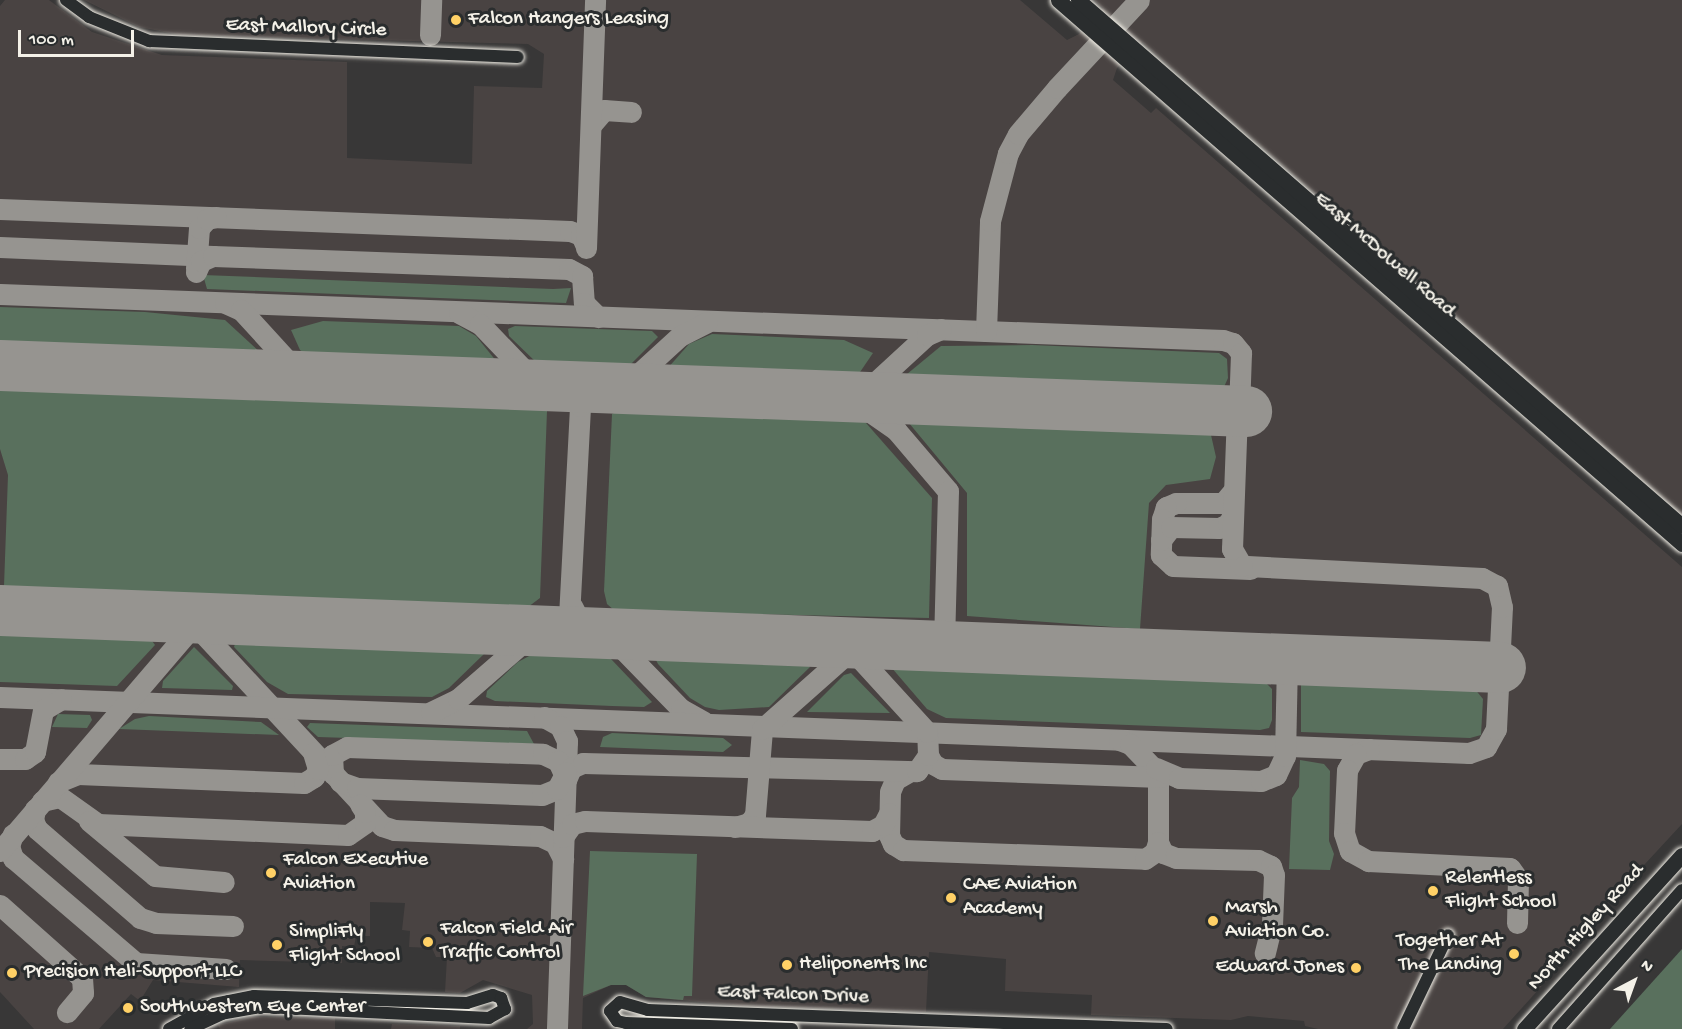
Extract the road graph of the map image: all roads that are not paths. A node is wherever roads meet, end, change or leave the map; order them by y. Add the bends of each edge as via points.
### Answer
1 (66, 0) edge
2 (1058, 0) edge
3 (1078, 0) edge
4 (518, 57) dead end
5 (1682, 526) edge
6 (1682, 544) edge
7 (1682, 855) edge
8 (1682, 890) edge
9 (1448, 935) dead end
10 (873, 1024) edge
11 (1028, 1027) edge
12 (1042, 1027) edge
13 (169, 1029) edge
14 (190, 1029) edge
15 (792, 1029) edge
16 (1167, 1029) edge
17 (1403, 1029) edge
18 (1524, 1029) edge
19 (1558, 1029) edge

1 - 4 street, East Mallory Circle via 89,17 149,41
2 - 6 main road, East McDowell Road
3 - 5 main road, East McDowell Road
7 - 18 main road, North Higley Road
8 - 19 street
9 - 17 street
10 - 11 street, East Falcon Drive
10 - 15 street, East Falcon Drive via 648,1010 620,1002 610,1011 617,1021 626,1023
11 - 12 street, East Falcon Drive
12 - 16 street, East Falcon Drive
13 - 14 street via 214,1004 254,996 467,1003 493,995 501,998 505,1009 489,1018 260,1007 222,1014

